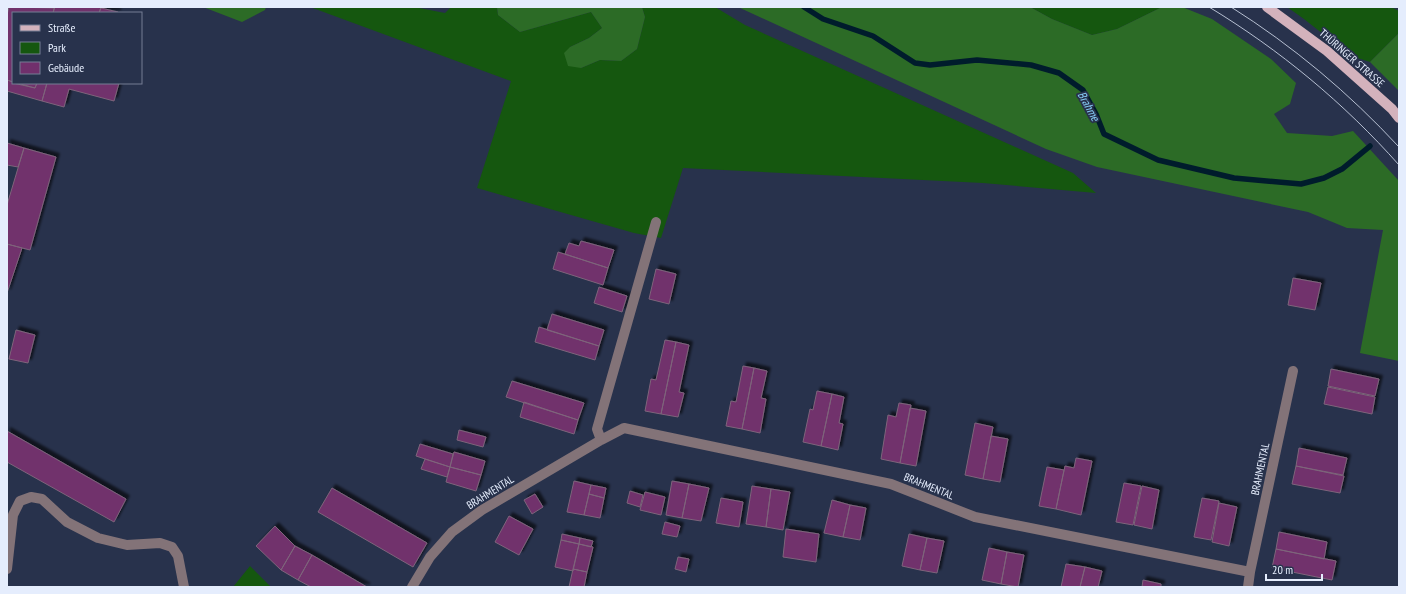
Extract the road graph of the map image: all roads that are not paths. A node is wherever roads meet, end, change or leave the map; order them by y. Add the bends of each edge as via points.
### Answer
1 (1267, 7) edge
2 (1399, 118) edge
3 (656, 222) dead end
4 (1293, 371) dead end
5 (601, 440) junction
6 (7, 569) edge
7 (1250, 572) junction
8 (184, 587) edge
9 (412, 587) edge
10 (1248, 587) edge

1 - 2 main road, THÜRINGER STRASSE via 1327,50
3 - 5 street via 597,429
4 - 7 street, BRAHMENTAL
5 - 7 street, BRAHMENTAL via 624,428 891,484 975,517
5 - 9 street, BRAHMENTAL via 482,510 452,532 430,556
6 - 8 street via 13,515 20,501 31,497 42,499 68,522 98,538 127,545 160,543 172,547 178,556
7 - 10 street, BRAHMENTAL

